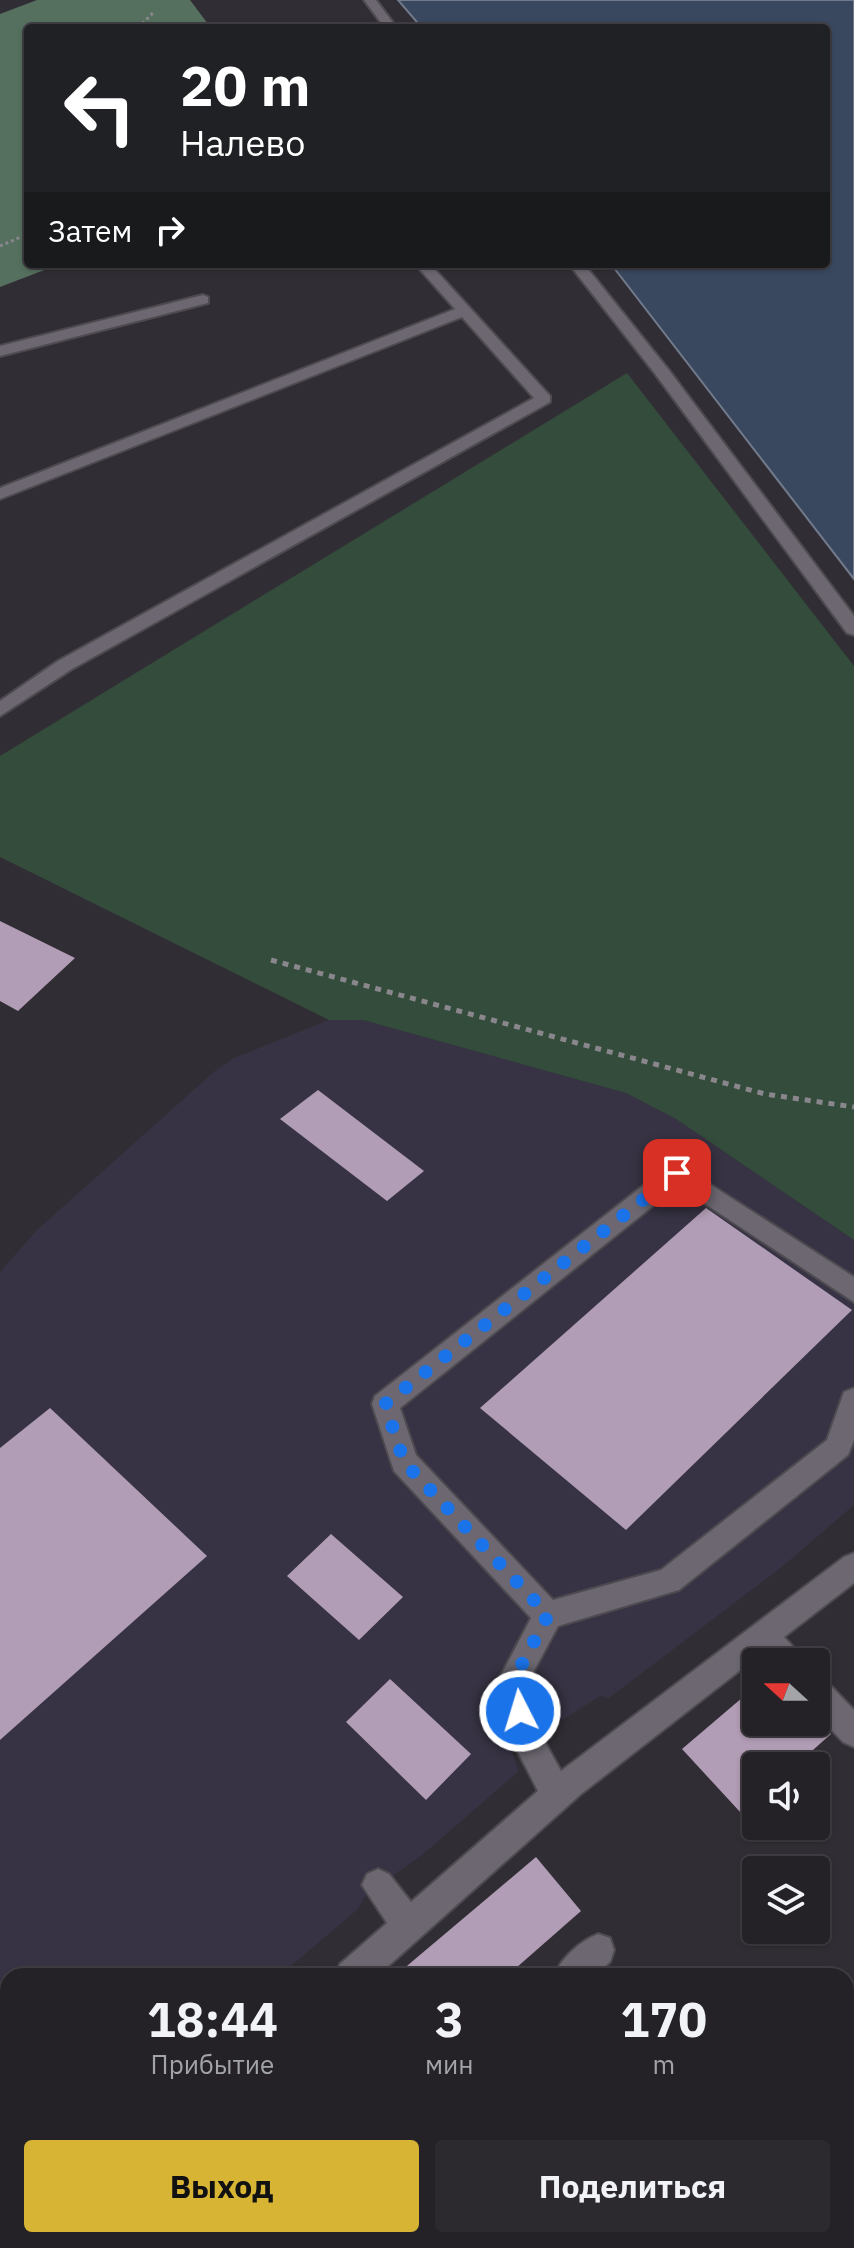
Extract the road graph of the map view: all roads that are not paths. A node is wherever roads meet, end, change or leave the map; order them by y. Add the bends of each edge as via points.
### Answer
1 (370, 0) edge
2 (388, 24) edge
3 (426, 268) edge
4 (579, 268) edge
5 (203, 300) dead end
6 (464, 311) junction
7 (0, 351) edge
8 (0, 494) edge
9 (854, 629) edge
10 (0, 710) edge
11 (854, 1291) edge
12 (854, 1400) edge
13 (854, 1566) edge
14 (548, 1615) junction
15 (762, 1634) junction
16 (775, 1648) edge
17 (830, 1707) edge
18 (854, 1732) edge
19 (557, 1794) junction
20 (378, 1885) dead end
21 (409, 1926) junction
22 (598, 1950) dead end
23 (361, 1968) edge
24 (579, 1968) edge

1 - 2 street
3 - 6 street
4 - 9 street
5 - 7 street
6 - 8 street
6 - 10 street via 544,399 65,665
11 - 14 street via 677,1173 385,1404 404,1462
12 - 14 street via 838,1447 669,1581
13 - 15 street
14 - 19 street via 513,1681 528,1742
15 - 16 street
15 - 19 street
17 - 18 street
19 - 21 street
20 - 21 street
21 - 23 street
22 - 24 street

